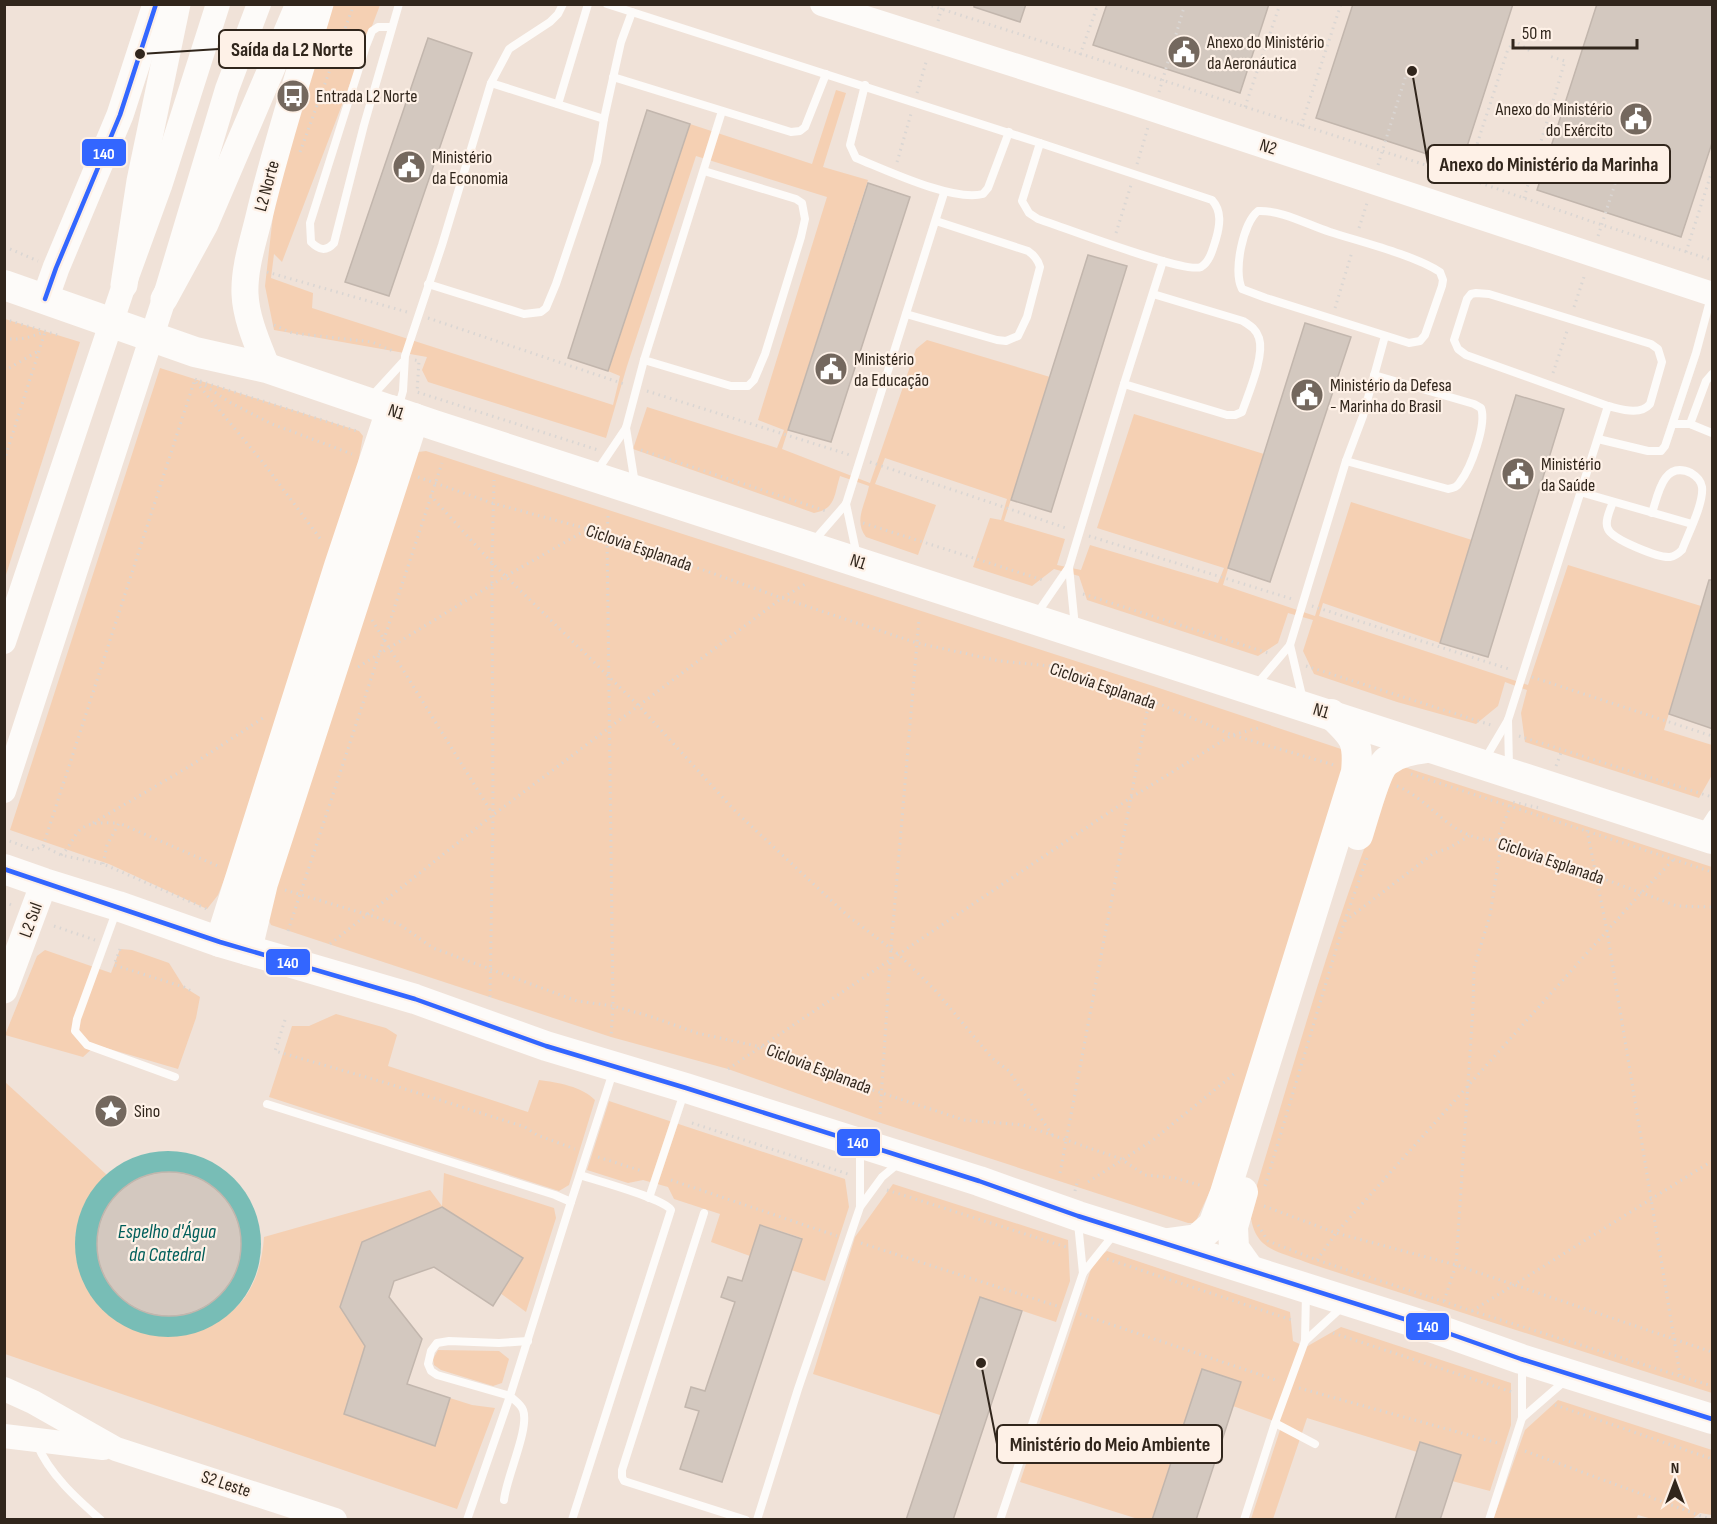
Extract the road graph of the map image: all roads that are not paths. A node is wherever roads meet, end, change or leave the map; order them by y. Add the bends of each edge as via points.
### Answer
1 (156, 4) edge
2 (177, 4) edge
3 (218, 4) edge
4 (259, 4) edge
5 (299, 4) edge
6 (320, 4) edge
7 (399, 4) edge
8 (563, 4) edge
9 (588, 4) edge
10 (823, 5) edge
11 (610, 6) edge
12 (632, 12) junction
13 (392, 27) junction
14 (826, 74) junction
15 (613, 77) junction
16 (491, 83) junction
17 (865, 85) junction
18 (558, 104) junction
19 (723, 111) junction
20 (604, 119) junction
21 (1009, 132) junction
22 (1040, 143) junction
23 (704, 171) junction
24 (944, 193) junction
25 (936, 221) junction
26 (1163, 261) junction
27 (428, 284) junction
28 (4, 285) edge
29 (124, 285) junction
30 (1153, 294) junction
31 (1712, 294) edge
32 (164, 299) junction
33 (58, 303) junction
34 (906, 314) junction
35 (1385, 336) junction
36 (404, 359) junction
37 (644, 360) junction
38 (267, 368) junction
39 (1713, 374) edge
40 (1374, 375) junction
41 (1124, 384) junction
42 (1608, 406) junction
43 (391, 410) junction
44 (1673, 424) junction
45 (1690, 424) junction
46 (626, 428) junction
47 (1713, 433) edge
48 (1598, 439) junction
49 (1346, 461) junction
50 (594, 476) junction
51 (636, 490) junction
52 (1580, 492) junction
53 (1613, 502) junction
54 (846, 504) junction
55 (1652, 513) junction
56 (1692, 524) junction
57 (809, 546) junction
58 (858, 562) junction
59 (1069, 567) junction
60 (1033, 619) junction
61 (1076, 632) junction
62 (4, 642) edge
63 (1290, 645) junction
64 (1252, 690) junction
65 (1318, 710) junction
66 (1508, 720) junction
67 (1427, 748) junction
68 (1495, 769) junction
69 (1379, 774) junction
70 (4, 791) edge
71 (1708, 829) edge
72 (9, 870) edge
73 (44, 883) junction
74 (118, 906) junction
75 (233, 946) junction
76 (4, 990) edge
77 (615, 1067) junction
78 (175, 1077) dead end
79 (686, 1088) junction
80 (267, 1104) dead end
81 (860, 1144) junction
82 (905, 1158) junction
83 (580, 1175) junction
84 (649, 1198) junction
85 (1242, 1199) junction
86 (571, 1202) junction
87 (860, 1207) junction
88 (704, 1214) dead end
89 (1078, 1216) junction
90 (1119, 1228) junction
91 (1168, 1243) junction
92 (1249, 1269) junction
93 (1083, 1273) junction
94 (1306, 1287) junction
95 (1348, 1301) junction
96 (528, 1341) junction
97 (1305, 1341) junction
98 (1521, 1359) junction
99 (1572, 1375) junction
100 (4, 1389) edge
101 (510, 1396) junction
102 (33, 1402) junction
103 (1522, 1418) junction
104 (1713, 1419) edge
105 (1275, 1423) junction
106 (14, 1439) edge
107 (1315, 1444) dead end
108 (116, 1449) junction
109 (504, 1500) dead end
110 (101, 1520) edge
111 (335, 1520) edge
112 (467, 1520) edge
113 (572, 1520) edge
114 (746, 1520) edge
115 (757, 1520) edge
116 (1000, 1520) edge
117 (1244, 1520) edge
118 (1489, 1520) edge

1 - 33 main road via 120,115 56,268
2 - 29 main road via 140,181
3 - 29 main road
4 - 32 main road via 227,89
5 - 32 main road via 206,224
6 - 38 main road, L2 Norte via 265,190 247,269 245,294
7 - 13 lane
8 - 16 lane via 550,22 509,49
9 - 18 lane
10 - 31 main road, N2
11 - 12 lane
12 - 14 lane
12 - 15 lane
13 - 13 lane via 372,31 310,223 311,242 323,249 334,243
14 - 17 lane
14 - 19 lane via 800,132
15 - 19 lane
15 - 20 lane
16 - 18 lane
16 - 27 lane
17 - 21 lane
17 - 24 lane via 850,145 856,158
18 - 20 lane
19 - 23 lane
20 - 27 lane via 597,162 546,308 524,314
21 - 22 lane
21 - 24 lane via 983,194
22 - 26 lane via 1022,201 1029,213
22 - 26 lane via 1212,200 1220,218 1209,260 1193,268
23 - 37 lane
23 - 37 lane via 796,199 804,208 801,237 775,323 754,380 748,386 731,386
24 - 25 lane
25 - 34 lane
25 - 34 lane via 1033,255 1040,267 1027,318 1018,336 1006,341
26 - 30 lane
27 - 36 lane
28 - 33 highway, N1
29 - 62 main road
30 - 41 lane
30 - 41 lane via 1243,321 1254,328 1260,352 1252,385 1242,412 1227,416
31 - 44 lane
32 - 70 main road
33 - 38 highway, N1 via 192,370
34 - 54 lane
35 - 35 lane via 1415,343 1425,335 1442,286 1440,272 1290,218 1266,211 1253,215 1239,262 1242,289
35 - 40 lane
36 - 43 lane
36 - 43 lane via 403,391
37 - 46 lane
38 - 43 highway, N1
39 - 45 lane via 1706,381
40 - 49 lane
40 - 49 lane via 1474,404 1481,408 1484,421 1455,488
41 - 59 lane
42 - 42 lane via 1646,409 1662,362 1658,349 1489,294 1471,294 1467,299 1454,340 1458,349
42 - 48 lane
43 - 50 highway, N1
43 - 75 highway via 263,883
44 - 45 lane
44 - 48 lane via 1665,446 1656,452
45 - 47 lane
46 - 50 lane
46 - 51 lane
48 - 52 lane
49 - 63 lane
50 - 51 highway, N1
51 - 57 highway, N1
52 - 53 lane
52 - 66 lane
53 - 55 lane
53 - 56 lane via 1608,530 1638,548 1664,557 1682,550
54 - 57 lane
54 - 58 lane
55 - 56 lane
55 - 56 lane via 1665,477 1679,470 1690,472 1702,487
57 - 58 highway, N1
58 - 60 highway, N1
59 - 60 lane
59 - 61 lane
60 - 61 highway, N1
61 - 64 highway, N1
63 - 64 lane
63 - 65 lane
64 - 65 highway, N1
65 - 67 highway, N1
65 - 69 highway via 1350,732 1358,750
66 - 68 lane
66 - 68 lane
67 - 68 highway, N1
67 - 69 highway via 1401,752 1384,762
68 - 71 highway, N1
69 - 85 highway
72 - 73 highway
73 - 74 highway
73 - 76 main road, L2 Sul
74 - 75 highway
74 - 78 lane via 75,1031 87,1045
75 - 77 highway via 415,999
77 - 79 highway
77 - 83 lane
79 - 81 highway
79 - 84 lane
80 - 86 lane
81 - 82 highway
81 - 87 lane
82 - 87 lane via 875,1186
82 - 89 highway
83 - 84 lane
83 - 86 lane
84 - 113 lane via 670,1207 670,1215
85 - 91 highway via 1197,1239
85 - 92 highway via 1233,1227 1234,1248
86 - 96 lane
87 - 115 lane
88 - 114 lane via 622,1477 641,1487
89 - 90 highway
89 - 93 lane
90 - 91 highway
90 - 93 lane
91 - 92 highway
92 - 94 highway
93 - 116 lane
94 - 95 highway
94 - 97 lane
95 - 97 lane
95 - 98 highway
96 - 101 lane
96 - 101 lane via 449,1341 437,1343 431,1351 428,1364 437,1375
97 - 105 lane
98 - 99 highway
98 - 103 lane
99 - 103 lane
99 - 104 highway
100 - 102 main road, S2 Leste
101 - 109 lane via 521,1407 524,1417
101 - 112 lane
102 - 106 main road via 29,1420
102 - 108 main road, S2 Leste
103 - 118 lane
105 - 107 lane
105 - 117 lane
106 - 108 main road, S2 Leste
106 - 110 lane via 43,1458 78,1500
108 - 111 main road, S2 Leste

